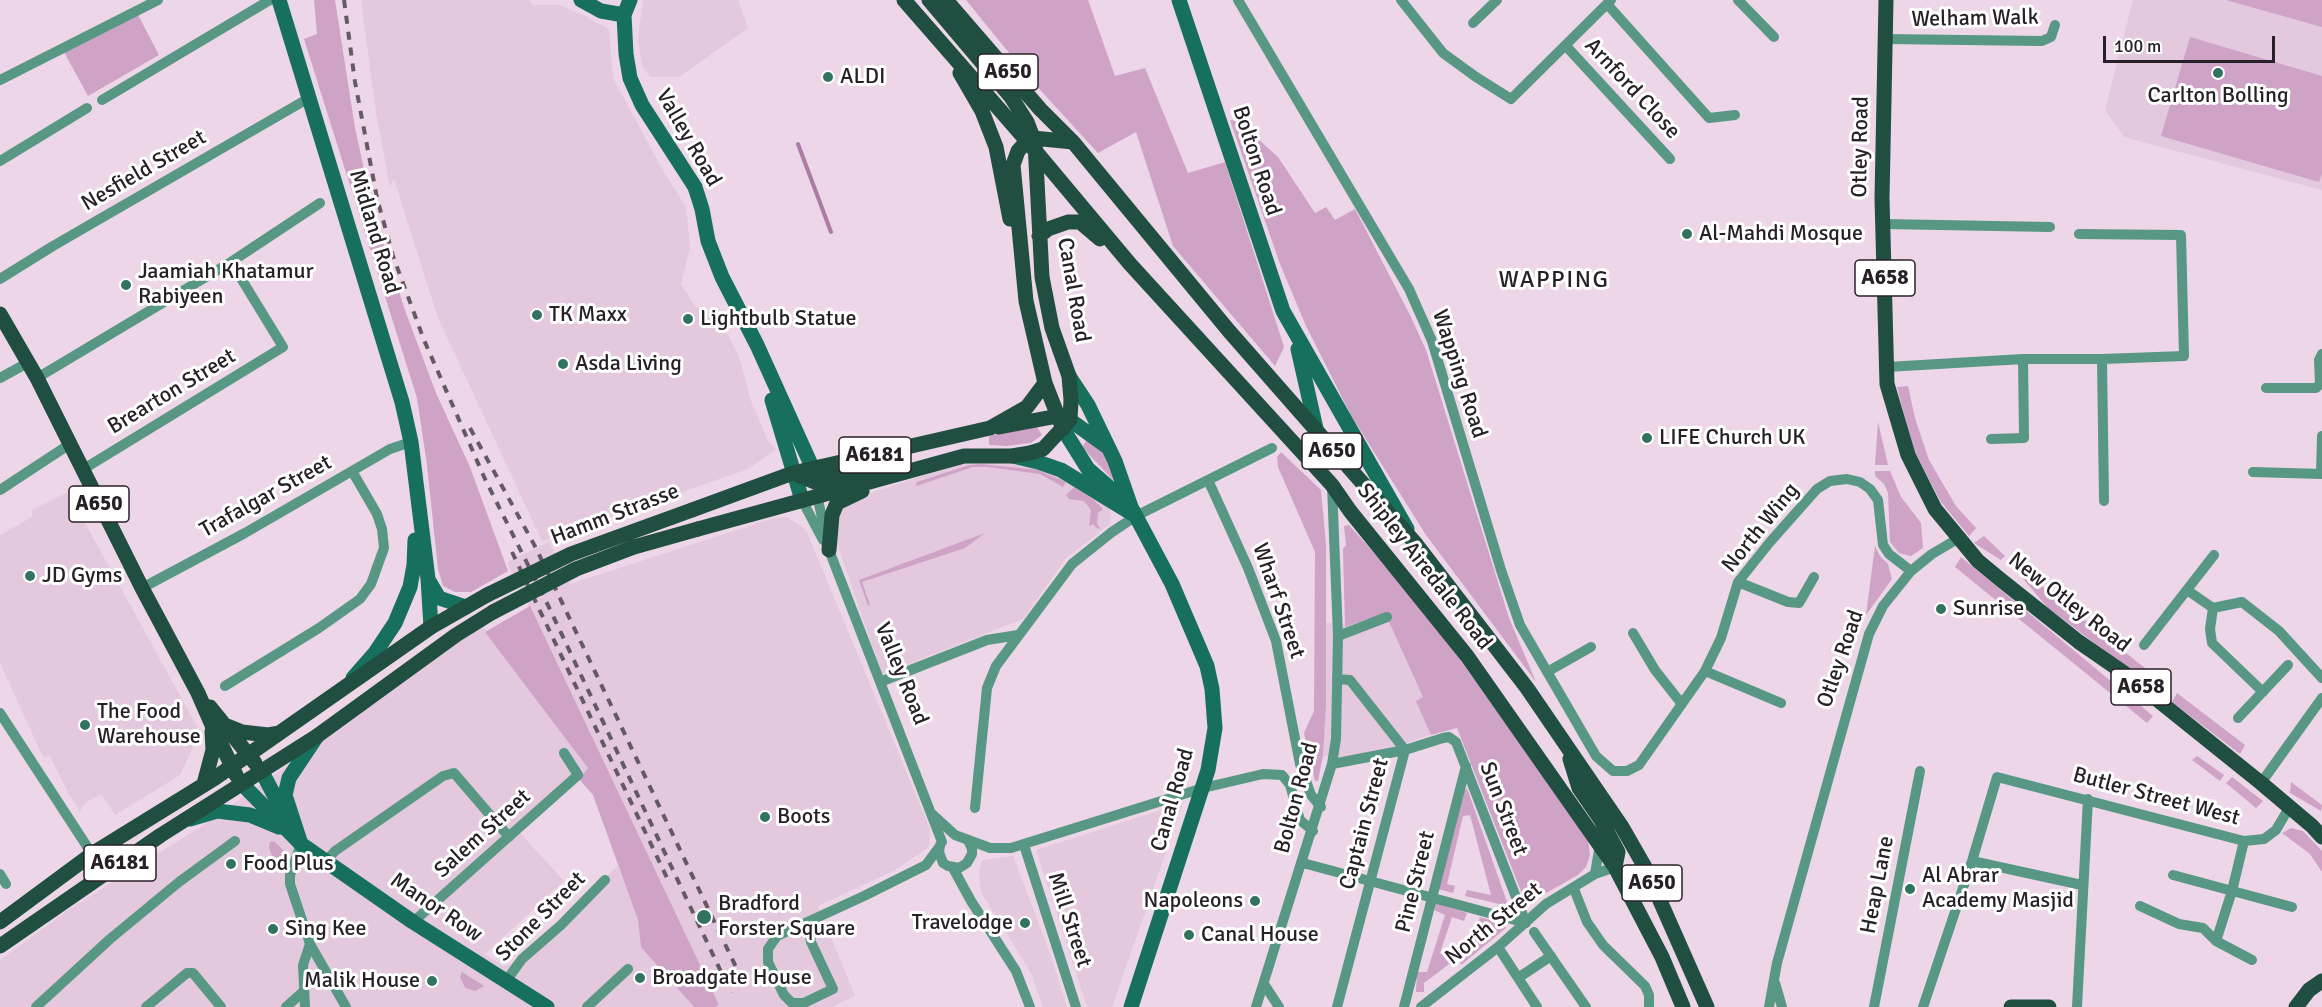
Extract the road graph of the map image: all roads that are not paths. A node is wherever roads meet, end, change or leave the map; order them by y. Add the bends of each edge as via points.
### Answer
1 (158, 0) edge
2 (270, 0) edge
3 (279, 0) edge
4 (581, 0) edge
5 (630, 0) edge
6 (904, 0) edge
7 (929, 0) edge
8 (946, 0) edge
9 (1179, 0) edge
10 (1238, 0) edge
11 (1401, 0) edge
12 (1497, 0) edge
13 (1738, 0) edge
14 (1886, 0) edge
15 (1609, 2) edge
16 (624, 15) junction
17 (1473, 23) dead end
18 (2055, 25) dead end
19 (1774, 37) dead end
20 (1885, 39) junction
21 (941, 41) junction
22 (1566, 46) junction
23 (0, 80) edge
24 (309, 98) junction
25 (102, 100) dead end
26 (87, 108) dead end
27 (1735, 116) dead end
28 (1073, 142) junction
29 (1032, 144) junction
30 (1670, 159) dead end
31 (0, 161) edge
32 (320, 202) dead end
33 (1884, 224) junction
34 (2050, 227) dead end
35 (2079, 234) dead end
36 (1039, 236) junction
37 (231, 262) junction
38 (1130, 264) junction
39 (1023, 268) junction
40 (0, 279) edge
41 (0, 314) edge
42 (1295, 334) junction
43 (757, 345) junction
44 (2322, 354) edge
45 (2023, 359) junction
46 (2102, 359) junction
47 (29, 362) junction
48 (1887, 367) junction
49 (1069, 376) junction
50 (0, 378) edge
51 (37, 378) junction
52 (1045, 383) junction
53 (2266, 388) dead end
54 (1064, 422) junction
55 (990, 428) junction
56 (1317, 433) junction
57 (2322, 436) edge
58 (1991, 439) dead end
59 (411, 442) junction
60 (70, 444) junction
61 (1272, 448) dead end
62 (1109, 449) junction
63 (1012, 456) junction
64 (82, 470) junction
65 (352, 471) junction
66 (2253, 472) dead end
67 (794, 473) junction
68 (906, 473) junction
69 (2322, 474) edge
70 (414, 480) junction
71 (1208, 480) junction
72 (1332, 485) junction
73 (812, 486) junction
74 (0, 490) edge
75 (2104, 501) dead end
76 (1134, 512) junction
77 (1959, 538) junction
78 (1416, 544) junction
79 (830, 550) junction
80 (2214, 555) dead end
81 (1911, 571) junction
82 (1814, 577) dead end
83 (428, 579) junction
84 (1738, 582) junction
85 (142, 588) junction
86 (2187, 590) junction
87 (465, 607) junction
88 (2214, 608) junction
89 (1387, 617) dead end
90 (431, 627) junction
91 (1633, 633) dead end
92 (1018, 635) junction
93 (1338, 636) junction
94 (2144, 645) dead end
95 (1591, 647) dead end
96 (415, 665) junction
97 (2288, 665) dead end
98 (1705, 671) junction
99 (1547, 672) junction
100 (240, 677) junction
101 (2322, 678) edge
102 (1337, 679) junction
103 (880, 682) junction
104 (348, 684) junction
105 (225, 686) dead end
106 (246, 688) dead end
107 (2263, 692) junction
108 (2322, 698) edge
109 (1681, 703) junction
110 (1781, 704) dead end
111 (0, 713) edge
112 (2238, 718) dead end
113 (218, 725) junction
114 (5, 730) edge
115 (280, 732) junction
116 (317, 736) junction
117 (1566, 745) junction
118 (1405, 750) junction
119 (564, 753) dead end
120 (248, 755) junction
121 (1332, 764) junction
122 (1466, 766) junction
123 (232, 767) junction
124 (1613, 771) joint
125 (1920, 771) dead end
126 (262, 772) junction
127 (2261, 783) junction
128 (204, 784) junction
129 (243, 785) junction
130 (1203, 788) junction
131 (2088, 799) junction
132 (2290, 806) junction
133 (1321, 807) junction
134 (975, 808) dead end
135 (932, 814) junction
136 (185, 820) junction
137 (285, 829) junction
138 (1313, 831) junction
139 (955, 835) junction
140 (508, 837) junction
141 (2322, 837) edge
142 (968, 840) junction
143 (235, 841) dead end
144 (2244, 841) junction
145 (301, 844) junction
146 (941, 844) junction
147 (1600, 844) junction
148 (1024, 845) junction
149 (990, 848) junction
150 (92, 854) junction
151 (326, 861) junction
152 (969, 861) junction
153 (1972, 861) junction
154 (1303, 863) junction
155 (926, 865) junction
156 (951, 867) junction
157 (1615, 867) junction
158 (106, 872) junction
159 (0, 874) edge
160 (1595, 874) junction
161 (2173, 875) dead end
162 (605, 880) dead end
163 (1370, 882) junction
164 (6, 884) dead end
165 (2082, 885) junction
166 (1574, 889) junction
167 (967, 891) junction
168 (2232, 891) junction
169 (1432, 898) junction
170 (2140, 906) dead end
171 (2292, 907) dead end
172 (813, 920) junction
173 (413, 921) junction
174 (0, 922) edge
175 (1530, 928) junction
176 (2216, 941) junction
177 (310, 944) junction
178 (0, 946) edge
179 (1497, 947) junction
180 (1551, 956) junction
181 (2252, 960) dead end
182 (628, 969) dead end
183 (1518, 978) junction
184 (1774, 980) junction
185 (506, 981) junction
186 (2322, 981) edge
187 (1264, 984) junction
188 (304, 991) junction
189 (2295, 1005) edge
190 (1533, 1006) edge
191 (36, 1007) edge
192 (146, 1007) edge
193 (221, 1007) edge
194 (286, 1007) edge
195 (305, 1007) edge
196 (346, 1007) edge
197 (547, 1007) edge
198 (587, 1007) edge
199 (1030, 1007) edge
200 (1076, 1007) edge
201 (1131, 1007) edge
202 (1256, 1007) edge
203 (1279, 1007) edge
204 (1337, 1007) edge
205 (1404, 1007) edge
206 (1421, 1007) edge
207 (1586, 1007) edge
208 (1649, 1007) edge
209 (1683, 1007) edge
210 (1707, 1007) edge
211 (1769, 1007) edge
212 (1782, 1007) edge
213 (1874, 1007) edge
214 (1923, 1007) edge
215 (2011, 1007) edge
216 (2049, 1007) edge
217 (2077, 1007) edge

1 - 23 street
2 - 25 street
3 - 24 street, Midland Road
4 - 16 street
5 - 16 street, Valley Road
6 - 21 main road, Canal Road / A650
7 - 29 main road, A650 via 1011,97 1027,122
8 - 28 main road, A650
9 - 42 street, Bolton Road via 1279,300
10 - 99 street, Wapping Road via 1409,289 1432,341 1520,625
11 - 22 street via 1443,53 1511,99
12 - 17 street
13 - 19 street
14 - 20 main road, Otley Road / A658
15 - 22 street
15 - 27 street via 1709,118
16 - 43 street, Valley Road via 630,78 642,105 695,187 722,277
18 - 20 street, Welham Walk via 2051,37 2042,41
20 - 33 main road, Otley Road / A658
21 - 29 main road, Canal Road / A650
21 - 39 main road, Canal Road via 982,111 996,147 1014,247
22 - 30 street, Arnford Close
24 - 40 street, Nesfield Street
24 - 59 street, Midland Road via 385,342
26 - 31 street
28 - 29 main road
28 - 56 main road, Shipley Airedale Road / A650
29 - 36 main road, Canal Road
29 - 38 main road, Shipley Airedale Road / A650
29 - 39 main road, Canal Road via 1018,151 1013,165
32 - 37 street
33 - 34 street
33 - 48 main road, Otley Road / A658
35 - 46 street via 2181,235 2184,356
36 - 38 main road via 1068,222 1080,222
36 - 49 main road, Canal Road via 1052,328
37 - 51 street
37 - 64 street, Brearton Street via 283,347
38 - 72 main road, Shipley Airedale Road / A650
39 - 52 main road, Canal Road via 1026,302
41 - 47 main road, A650
42 - 56 street, Bolton Road
42 - 78 street, Bolton Road
43 - 67 street, Valley Road
43 - 73 street, Valley Road
44 - 53 street via 2320,384 2316,388
45 - 46 street
45 - 48 street
45 - 58 street via 2024,438
46 - 75 street
47 - 50 street
47 - 51 main road, A650
48 - 77 main road, Otley Road / A658 via 1887,384 1908,455 1935,509
49 - 54 main road via 1071,399
49 - 62 street, Canal Road
51 - 60 main road, A650
52 - 54 main road, Canal Road
52 - 55 main road, Hamm Strasse / A6181 via 1027,407
54 - 55 main road, A6181
54 - 62 street
54 - 63 main road, Hamm Strasse / A6181 via 1043,448
54 - 76 street, Canal Road via 1088,469
55 - 73 main road, Hamm Strasse / A6181
56 - 72 main road
56 - 78 main road, Shipley Airedale Road / A650
57 - 69 street
59 - 65 street, Trafalgar Street
59 - 70 street, Midland Road
60 - 64 main road, A650
60 - 74 street
61 - 71 street
62 - 76 street, Canal Road
63 - 68 main road, Hamm Strasse / A6181 via 964,456
63 - 76 street via 1061,470
64 - 85 main road, A650
65 - 85 street, Trafalgar Street
65 - 100 street via 382,529 384,548 371,584 360,599
66 - 69 street
67 - 73 street, Valley Road
67 - 73 main road, Hamm Strasse / A6181
67 - 87 main road, Hamm Strasse / A6181, bridge via 571,554
68 - 73 main road, Hamm Strasse / A6181
68 - 79 main road via 837,503 832,515
70 - 83 street, Midland Road
70 - 104 street, Midland Road via 414,565 410,587 395,622
71 - 76 street
71 - 133 street, Wharf Street via 1276,641 1300,764 1311,795
72 - 93 street, Bolton Road
72 - 147 main road, Shipley Airedale Road / A650 via 1467,656
73 - 79 street, Valley Road
73 - 79 street, Valley Road
73 - 96 main road, Hamm Strasse / A6181, bridge via 699,529 576,568 493,612
76 - 92 street via 1072,564
76 - 130 street, Canal Road via 1172,584 1207,666 1215,728
77 - 81 street, Otley Road
77 - 127 main road, New Otley Road / A658 via 2001,580
78 - 117 main road, Shipley Airedale Road / A650
79 - 103 street, Valley Road
80 - 86 street
81 - 84 street, North Wing via 1883,545 1878,500 1860,482 1847,479 1830,481 1817,489
81 - 184 street, Otley Road via 1883,606 1862,654
82 - 84 street via 1799,603
83 - 87 street via 439,598
83 - 90 street, Midland Road
84 - 98 street, North Wing via 1721,638
85 - 113 main road, A650
86 - 88 street
86 - 94 street
87 - 90 main road, Hamm Strasse / A6181
88 - 101 street via 2242,602 2279,631
88 - 107 street via 2212,643
89 - 93 street
90 - 96 main road
90 - 104 main road, Hamm Strasse / A6181
91 - 109 street
92 - 103 street via 987,640
92 - 134 street via 996,666 987,688
93 - 102 street, Bolton Road
95 - 99 street
96 - 116 main road, Hamm Strasse / A6181
97 - 107 street
98 - 109 street, North Wing
98 - 110 street
99 - 124 street, Wapping Road via 1596,756
100 - 105 street
100 - 106 street
102 - 118 street, Captain Street via 1350,680
102 - 121 street, Bolton Road
103 - 135 street, Valley Road
104 - 115 main road, Hamm Strasse / A6181
107 - 112 street
108 - 127 street
109 - 124 street, North Wing via 1639,765 1627,771
111 - 114 street
113 - 115 main road via 248,733
113 - 120 main road, A650
113 - 123 main road, A650
113 - 128 main road
114 - 150 street
115 - 120 main road, Hamm Strasse / A6181
116 - 126 main road, Hamm Strasse / A6181
116 - 145 street via 289,778 285,795
117 - 157 main road via 1579,788 1618,852
117 - 210 main road, Shipley Airedale Road / A650 via 1622,826 1646,869
118 - 121 street
118 - 122 street, Sun Street via 1449,737 1456,742
118 - 163 street, Captain Street
119 - 140 street, Salem Street via 578,775
120 - 123 main road, Hamm Strasse / A6181
120 - 126 main road, A650
121 - 133 street, Bolton Road
122 - 169 street, Pine Street
122 - 175 street, Sun Street
123 - 128 main road, A6181
123 - 129 main road, A650
125 - 213 street, Heap Lane
126 - 129 main road, Hamm Strasse / A6181
126 - 145 street, Manor Row
127 - 132 main road, New Otley Road / A658
128 - 150 main road, A6181
129 - 136 main road, A6181
129 - 137 street, Manor Row
130 - 138 street via 1263,774 1282,775 1290,785 1300,820
130 - 148 street
130 - 201 street, Canal Road
131 - 144 street, Butler Street West
131 - 153 street, Butler Street West via 1997,777
131 - 165 street
132 - 141 main road, New Otley Road / A658
132 - 144 street, Butler Street West via 2276,830 2264,839
133 - 138 street, Bolton Road
135 - 139 street
135 - 146 street, Valley Road
136 - 137 street, Manor Row via 217,811 250,815
136 - 158 main road, A6181
137 - 145 street, Manor Row
138 - 154 street, Bolton Road
139 - 142 street
139 - 146 street
140 - 151 street via 454,773 443,776
140 - 173 street, Salem Street
142 - 149 street
142 - 152 street via 972,849
143 - 191 street via 135,918
144 - 168 street
145 - 151 street, Manor Row
145 - 177 street via 290,884
146 - 155 street
146 - 156 street via 940,858
147 - 157 main road, Shipley Airedale Road / A650
147 - 160 street
148 - 149 street
148 - 200 street, Mill Street
149 - 152 street
150 - 158 street
150 - 174 main road, A6181
151 - 173 street, Manor Row
152 - 156 street
152 - 167 street
153 - 165 street
153 - 214 street
154 - 163 street
154 - 187 street, Bolton Road
155 - 156 street
155 - 172 street
156 - 167 street
157 - 160 street, North Street
157 - 209 main road, Shipley Airedale Road / A650
158 - 178 main road, A6181
159 - 164 street
160 - 166 street, North Street
161 - 168 street
162 - 185 street, Stone Street via 522,959
163 - 169 street
163 - 204 street, Captain Street
165 - 217 street
166 - 175 street, North Street via 1546,904
166 - 208 street via 1587,922 1603,945 1647,990
167 - 199 street via 1016,971
168 - 171 street
168 - 176 street
169 - 175 street
169 - 205 street, Pine Street
170 - 176 street via 2179,924 2203,928
172 - 172 street via 811,942 833,988 804,1003 792,1003 768,962 768,949 777,936
173 - 185 street, Manor Row
175 - 179 street, North Street
175 - 180 street, Sun Street
176 - 181 street
177 - 188 street via 303,965
177 - 196 street
179 - 183 street
179 - 206 street, North Street
180 - 183 street
180 - 207 street, Sun Street
182 - 198 street
183 - 190 street
184 - 211 street, Otley Road
184 - 212 street, Otley Road
185 - 197 street, Manor Row
186 - 189 main road
187 - 202 street, Bolton Road
187 - 203 street
188 - 194 street
188 - 195 street
192 - 193 street via 186,973 193,973
215 - 216 main road

